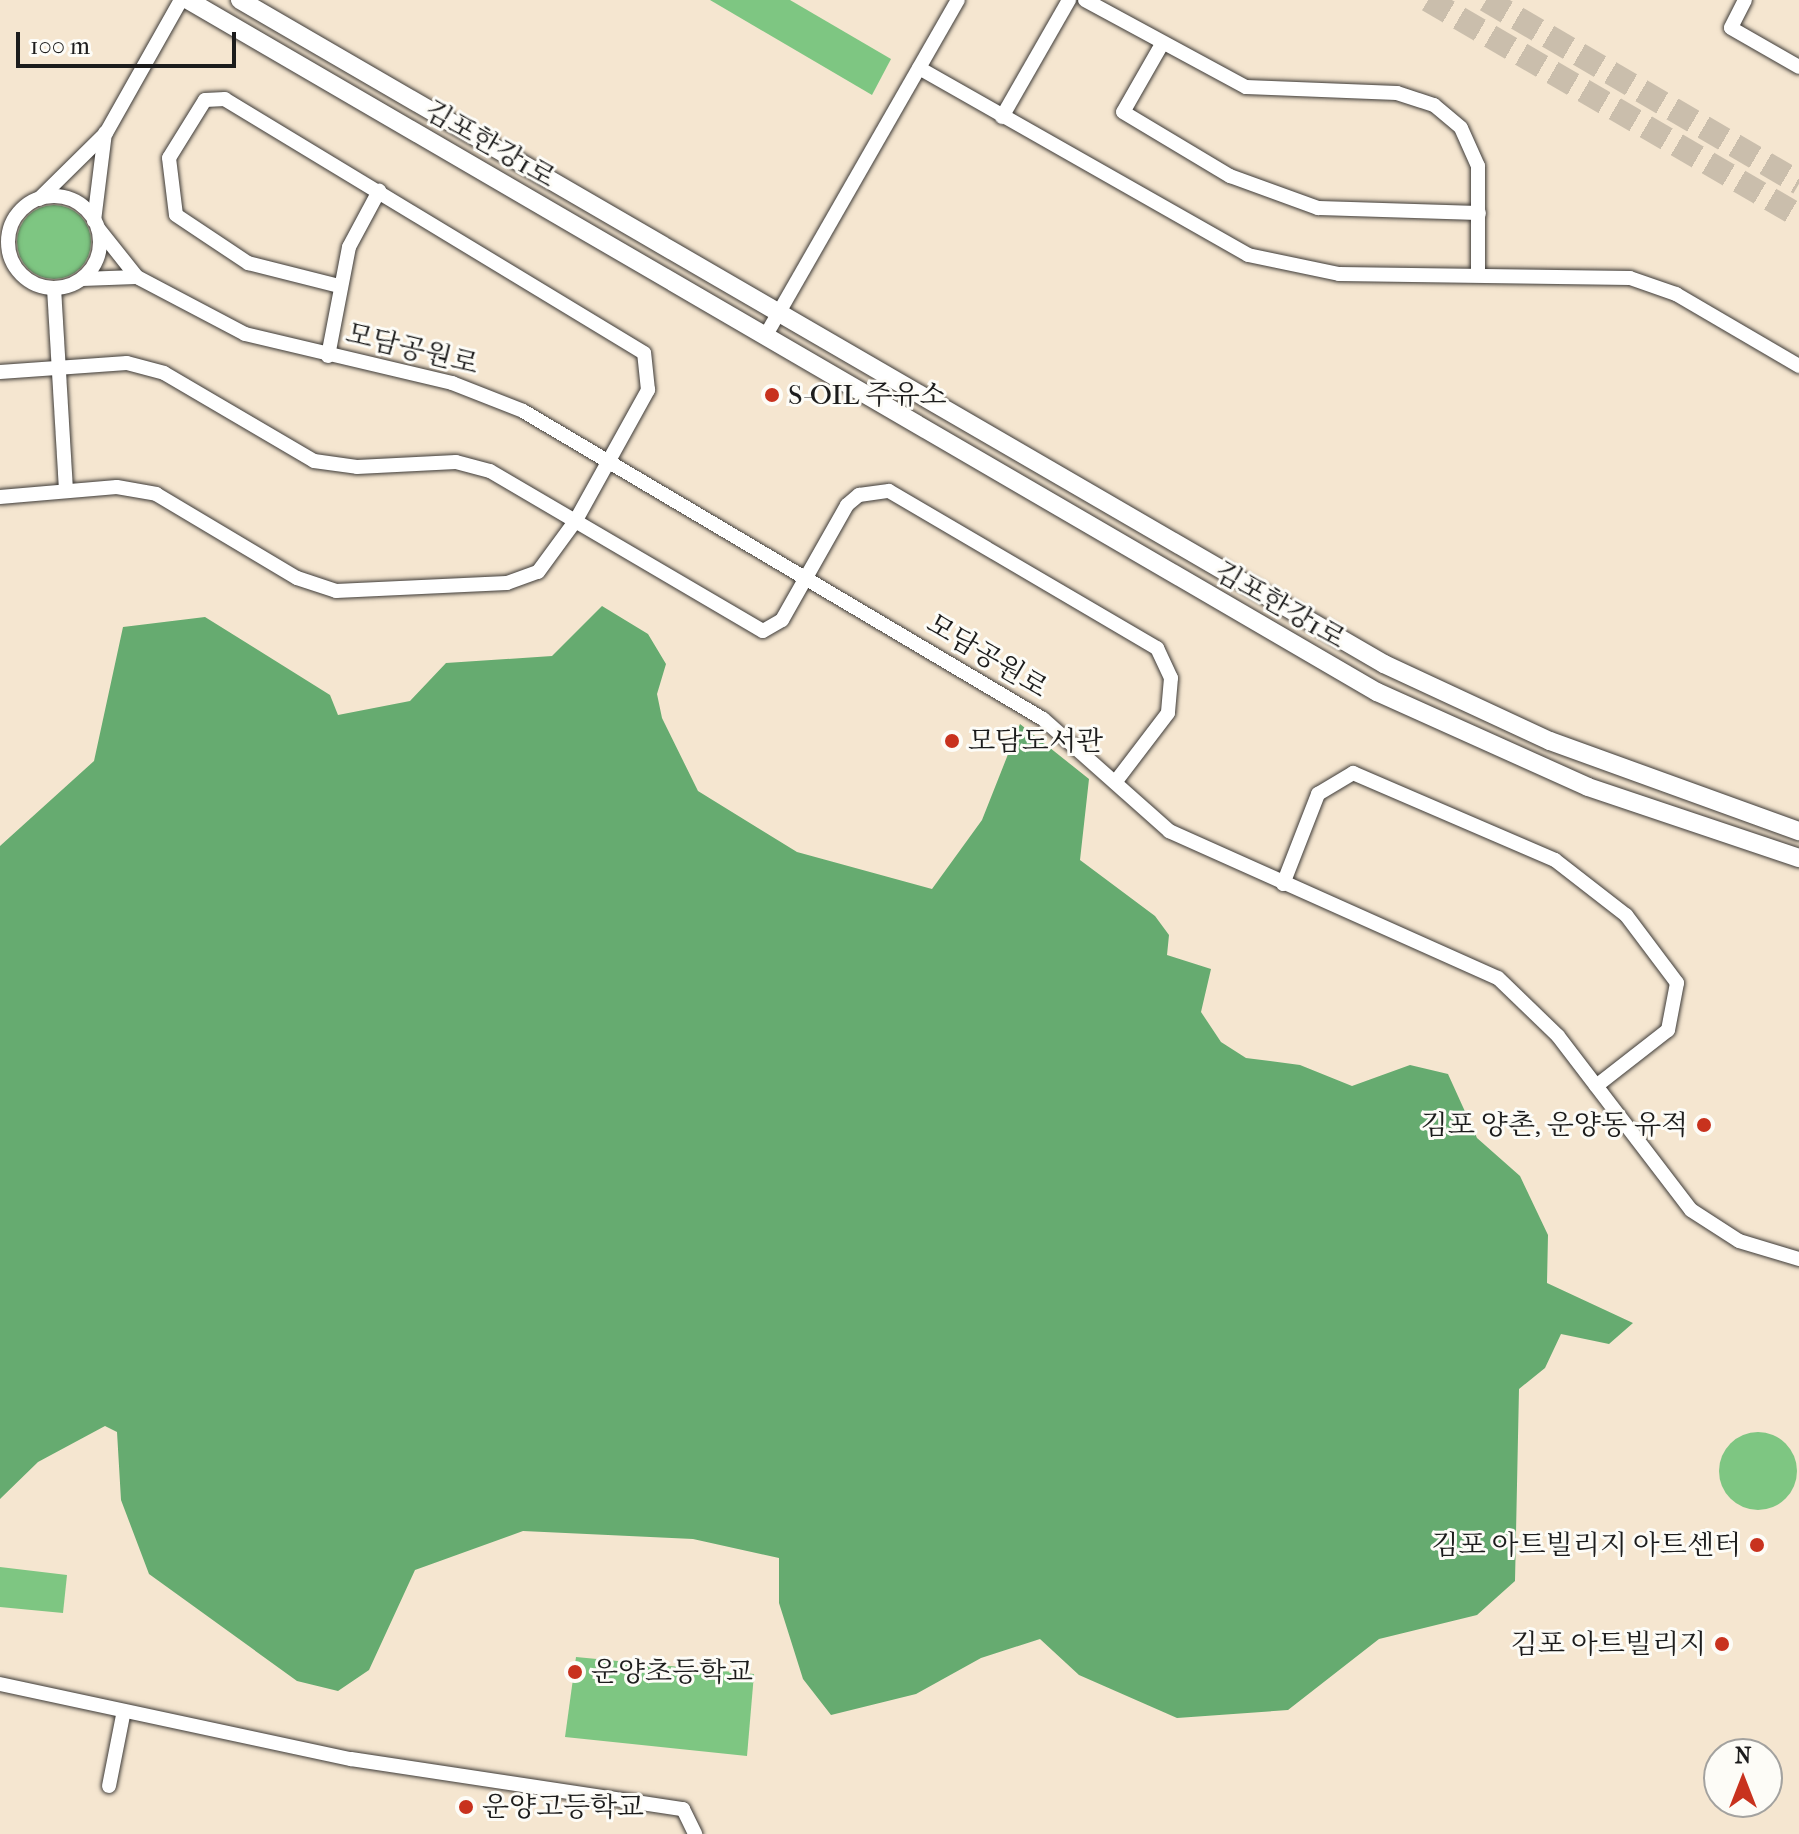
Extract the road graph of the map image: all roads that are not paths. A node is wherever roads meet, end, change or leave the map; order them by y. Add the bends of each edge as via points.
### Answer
1 (181, 0) edge
2 (188, 0) edge
3 (240, 0) edge
4 (958, 0) edge
5 (1069, 0) edge
6 (1085, 0) edge
7 (1745, 0) edge
8 (1162, 44) junction
9 (1799, 67) edge
10 (919, 68) junction
11 (1002, 117) junction
12 (106, 133) junction
13 (379, 191) junction
14 (32, 202) junction
15 (1479, 213) junction
16 (0, 216) edge
17 (96, 225) junction
18 (0, 264) edge
19 (20, 273) junction
20 (1478, 275) junction
21 (137, 277) junction
22 (80, 280) junction
23 (339, 286) junction
24 (54, 288) junction
25 (778, 313) junction
26 (766, 335) junction
27 (328, 356) junction
28 (1799, 366) edge
29 (59, 367) junction
30 (0, 372) edge
31 (608, 461) junction
32 (66, 491) junction
33 (0, 497) edge
34 (576, 520) junction
35 (804, 578) junction
36 (1117, 780) junction
37 (1799, 831) edge
38 (1799, 858) edge
39 (1283, 884) junction
40 (1596, 1086) junction
41 (1799, 1259) edge
42 (0, 1684) edge
43 (123, 1715) junction
44 (109, 1786) dead end
45 (695, 1834) edge

1 - 12 street
2 - 26 street, 김포한강1로
3 - 25 street, 김포한강1로
4 - 10 street
5 - 11 street
6 - 8 street
7 - 9 street via 1731,28
8 - 15 street via 1262,91 1397,93 1434,105 1475,153
8 - 15 street via 1123,112 1230,176 1318,208
10 - 11 street
10 - 25 street
11 - 20 street via 1248,255 1324,273
12 - 14 street
12 - 17 street
13 - 23 street via 353,237
13 - 23 street via 216,97 197,109 169,158 170,201 186,228 268,271
13 - 31 street via 635,342 648,364 648,390
14 - 16 street
14 - 17 street via 67,198
14 - 19 street via 8,246
15 - 20 street
17 - 21 street
17 - 22 street via 97,257
18 - 19 street
19 - 24 street
20 - 28 street via 1645,281
21 - 22 street
21 - 27 street, 모담공원로 via 245,334
22 - 24 street
23 - 27 street
24 - 29 street
25 - 26 street
25 - 37 street, 김포한강1로 via 1384,664 1563,746
26 - 38 street, 김포한강1로 via 1377,692 1588,787
27 - 31 street, 모담공원로 via 480,392
29 - 30 street
29 - 32 street
29 - 34 street via 144,367 314,461 473,465
31 - 34 street
31 - 35 street, 모담공원로
32 - 33 street
32 - 34 street via 156,494 297,578 361,593 525,579 547,564
34 - 35 street via 763,631 782,620
35 - 36 street, 모담공원로 via 1043,719
35 - 36 street via 847,505 859,495 889,491 1143,637 1167,662 1172,696
36 - 39 street, 모담공원로 via 1169,831
39 - 40 street, 모담공원로 via 1498,978 1532,1005
39 - 40 street via 1318,794 1353,773 1531,847 1579,875 1647,937 1677,983 1668,1030
40 - 41 street, 모담공원로 via 1691,1210 1739,1241
42 - 43 street
43 - 44 street
43 - 45 street via 522,1788 683,1809

